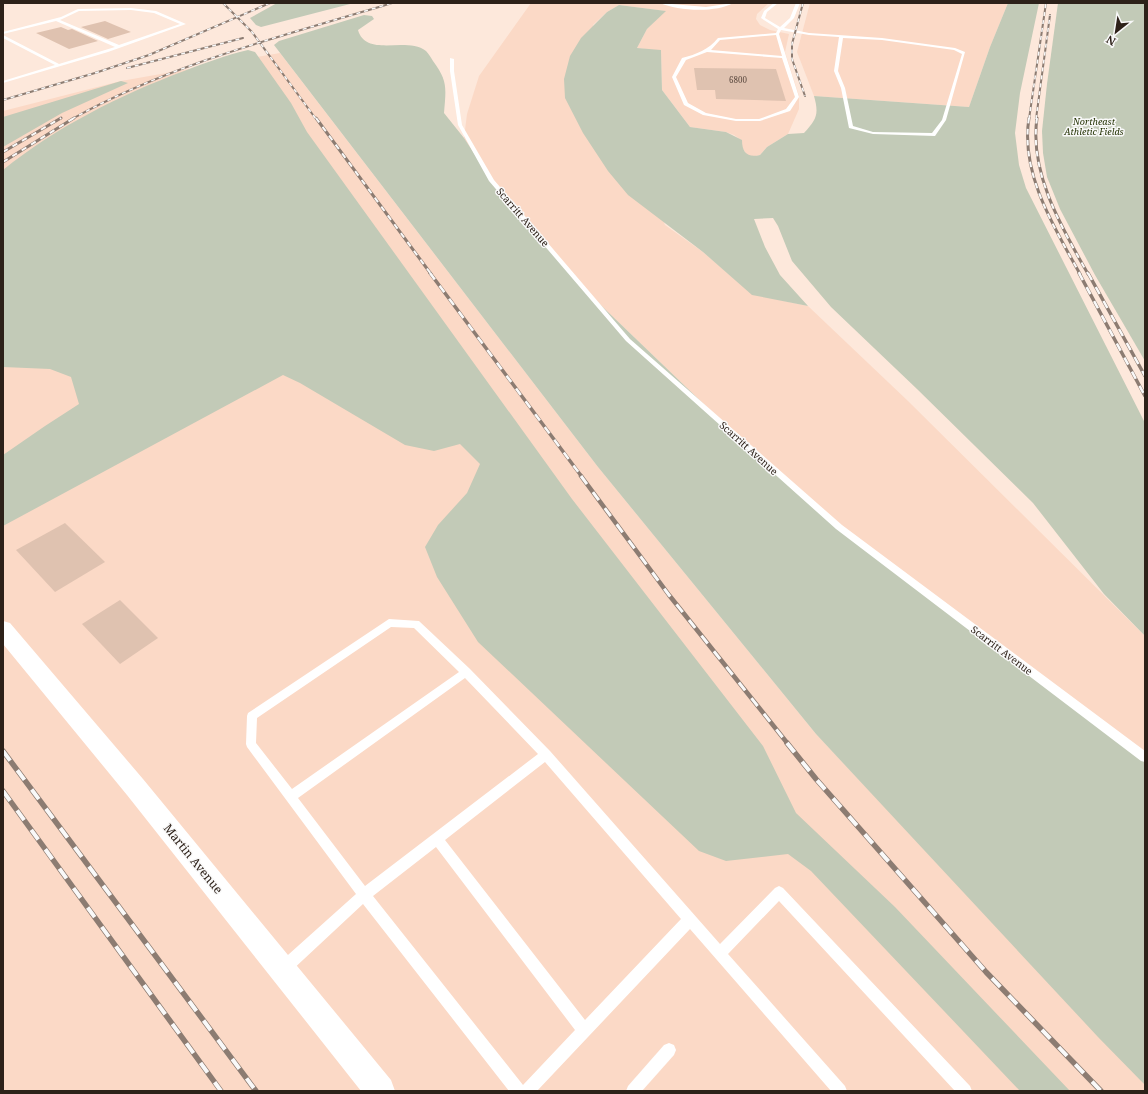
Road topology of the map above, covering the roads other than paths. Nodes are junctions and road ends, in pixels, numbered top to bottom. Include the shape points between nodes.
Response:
1 (662, 3) edge
2 (684, 3) edge
3 (732, 3) edge
4 (776, 3) edge
5 (798, 3) edge
6 (75, 6) dead end
7 (678, 6) junction
8 (78, 10) junction
9 (56, 19) junction
10 (780, 29) junction
11 (3, 33) edge
12 (777, 34) junction
13 (3, 36) edge
14 (841, 36) junction
15 (119, 47) junction
16 (707, 51) junction
17 (784, 57) junction
18 (452, 59) dead end
19 (59, 64) junction
20 (3, 82) edge
21 (3, 628) edge
22 (466, 672) junction
23 (546, 755) junction
24 (1145, 757) edge
25 (291, 796) junction
26 (437, 839) junction
27 (364, 895) junction
28 (690, 919) junction
29 (720, 953) junction
30 (282, 969) junction
31 (584, 1030) junction
32 (669, 1050) dead end
33 (380, 1091) edge
34 (518, 1091) edge
35 (527, 1091) edge
36 (633, 1091) edge
37 (840, 1091) edge
38 (965, 1091) edge

1 - 7 lane
2 - 7 lane
3 - 7 lane via 705,9
4 - 10 lane via 765,12 763,18
5 - 10 lane via 796,13 788,25
6 - 8 lane
8 - 9 lane
8 - 15 lane via 131,9 155,12 184,24
9 - 11 lane
9 - 15 lane
10 - 12 lane
10 - 14 lane
12 - 16 lane via 719,39
12 - 17 lane
13 - 19 lane
14 - 14 lane via 955,49 964,53 944,120 933,135 872,133 851,127 843,88 836,71
15 - 19 lane
16 - 17 lane
16 - 17 lane via 684,59 674,77 686,104 705,114 736,120 760,120 788,110 797,97
18 - 24 lane, Scarritt Avenue via 460,125 492,181 628,340 838,527
19 - 20 lane
21 - 30 street, Martin Avenue
22 - 23 lane
22 - 25 lane
22 - 25 lane via 416,624 389,623 252,716 251,744
23 - 26 lane
23 - 28 lane
25 - 27 lane
26 - 27 lane
26 - 31 lane
27 - 30 lane
27 - 34 lane
28 - 29 lane
28 - 31 lane
29 - 37 lane
29 - 38 lane via 780,892
30 - 33 street, Martin Avenue
31 - 35 lane
32 - 36 lane

